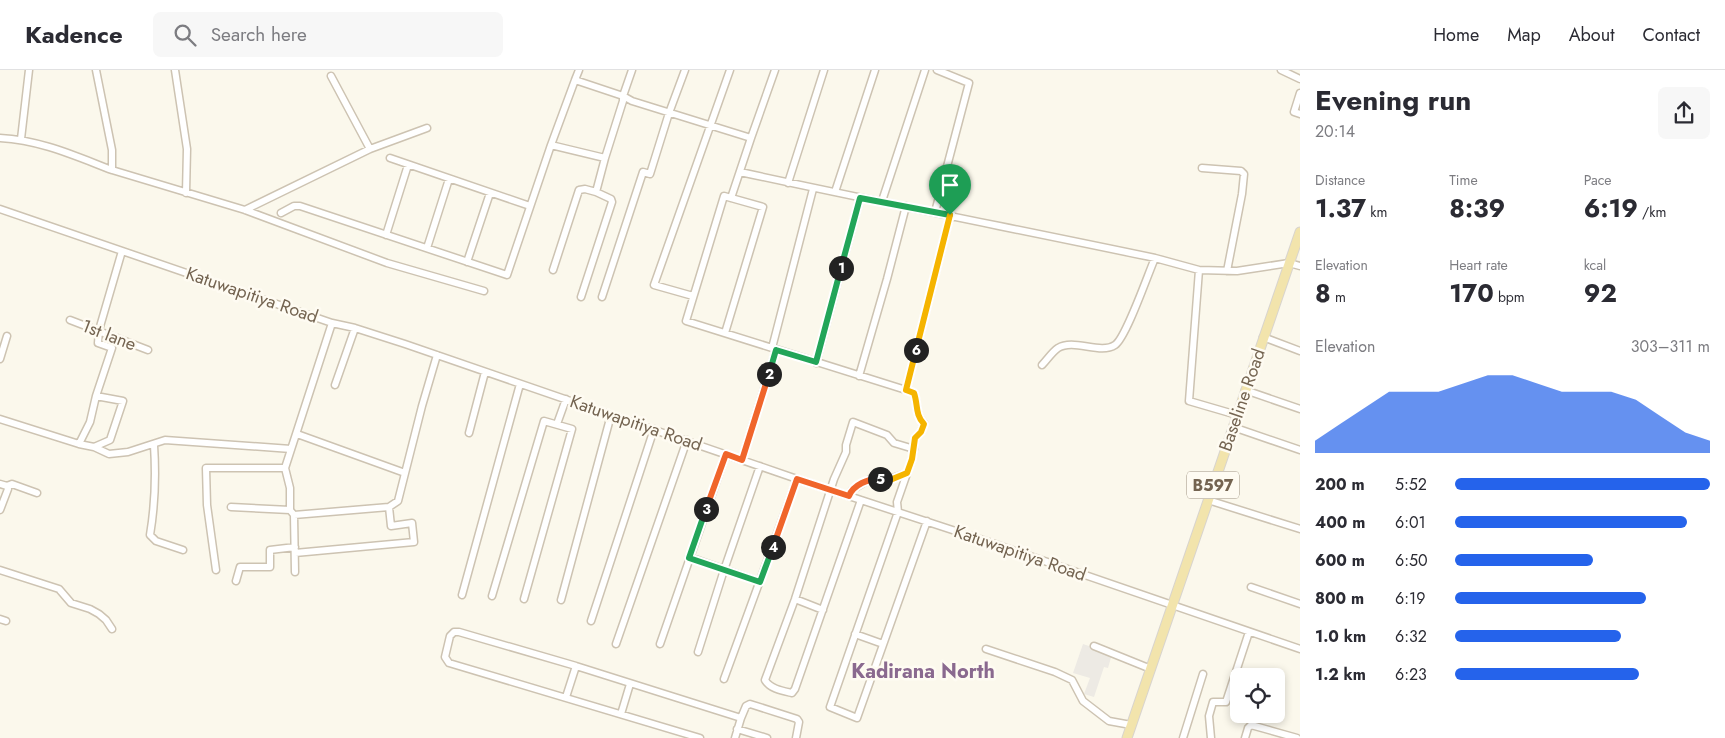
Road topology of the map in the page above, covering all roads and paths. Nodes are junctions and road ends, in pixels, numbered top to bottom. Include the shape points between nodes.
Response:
1 (29, 70) edge
2 (96, 70) edge
3 (175, 70) edge
4 (579, 70) edge
5 (632, 70) edge
6 (685, 70) edge
7 (730, 70) edge
8 (775, 70) edge
9 (824, 70) edge
10 (875, 70) edge
11 (924, 70) edge
12 (937, 70) edge
13 (1281, 70) edge
14 (331, 76) dead end
15 (1300, 79) edge
16 (576, 80) junction
17 (1300, 93) edge
18 (623, 96) junction
19 (669, 113) junction
20 (1300, 114) edge
21 (711, 126) junction
22 (427, 128) dead end
23 (0, 138) edge
24 (751, 138) junction
25 (21, 139) junction
26 (551, 145) junction
27 (370, 149) junction
28 (390, 158) dead end
29 (605, 158) junction
30 (408, 165) junction
31 (1202, 168) dead end
32 (112, 170) junction
33 (740, 172) junction
34 (449, 179) junction
35 (788, 183) junction
36 (813, 188) junction
37 (596, 192) junction
38 (835, 192) junction
39 (186, 193) junction
40 (490, 193) junction
41 (731, 198) junction
42 (860, 198) junction
43 (882, 201) junction
44 (530, 206) junction
45 (906, 206) junction
46 (0, 209) edge
47 (245, 210) junction
48 (935, 212) junction
49 (281, 213) dead end
50 (950, 215) junction
51 (1300, 232) edge
52 (386, 235) junction
53 (427, 248) junction
54 (122, 251) junction
55 (1155, 258) junction
56 (467, 262) junction
57 (1288, 263) junction
58 (1300, 266) edge
59 (553, 270) dead end
60 (1199, 270) junction
61 (1227, 271) junction
62 (484, 291) dead end
63 (693, 296) junction
64 (581, 297) dead end
65 (602, 297) dead end
66 (70, 320) dead end
67 (332, 323) junction
68 (354, 328) junction
69 (99, 330) junction
70 (725, 333) junction
71 (7, 336) dead end
72 (1263, 337) junction
73 (774, 349) junction
74 (148, 350) dead end
75 (1300, 351) edge
76 (437, 355) junction
77 (0, 359) edge
78 (816, 362) junction
79 (1042, 366) dead end
80 (485, 372) junction
81 (859, 376) junction
82 (520, 384) junction
83 (335, 385) dead end
84 (906, 390) junction
85 (1245, 390) junction
86 (96, 396) junction
87 (566, 399) junction
88 (1300, 409) edge
89 (610, 415) junction
90 (1237, 415) junction
91 (0, 419) edge
92 (557, 424) junction
93 (1232, 427) junction
94 (654, 429) junction
95 (469, 433) dead end
96 (297, 434) junction
97 (687, 440) junction
98 (79, 444) junction
99 (154, 445) junction
100 (94, 447) junction
101 (291, 449) junction
102 (914, 449) junction
103 (1300, 450) edge
104 (726, 454) junction
105 (742, 460) junction
106 (760, 466) junction
107 (285, 468) junction
108 (405, 473) junction
109 (907, 473) junction
110 (797, 479) junction
111 (4, 485) edge
112 (830, 490) junction
113 (37, 493) dead end
114 (849, 496) junction
115 (861, 500) junction
116 (1208, 500) junction
117 (230, 507) dead end
118 (389, 507) junction
119 (0, 510) edge
120 (292, 512) junction
121 (898, 512) junction
122 (926, 522) junction
123 (1300, 529) edge
124 (183, 550) dead end
125 (295, 550) junction
126 (689, 558) junction
127 (0, 570) edge
128 (216, 570) dead end
129 (724, 570) junction
130 (295, 572) dead end
131 (236, 581) dead end
132 (760, 582) junction
133 (1251, 587) dead end
134 (462, 595) dead end
135 (492, 596) dead end
136 (524, 599) dead end
137 (795, 599) junction
138 (561, 600) dead end
139 (1300, 604) edge
140 (1172, 605) junction
141 (823, 610) junction
142 (591, 622) dead end
143 (112, 629) dead end
144 (1249, 632) junction
145 (855, 634) junction
146 (616, 644) dead end
147 (660, 644) dead end
148 (883, 644) junction
149 (1094, 646) dead end
150 (1299, 647) edge
151 (986, 649) dead end
152 (698, 652) dead end
153 (576, 666) junction
154 (1150, 669) junction
155 (1203, 674) dead end
156 (724, 679) dead end
157 (630, 684) junction
158 (566, 697) junction
159 (621, 714) junction
160 (741, 718) junction
161 (1131, 725) junction
162 (737, 729) junction
163 (700, 738) edge
164 (735, 738) edge
165 (766, 738) edge
166 (796, 738) edge
167 (1127, 738) edge
168 (1183, 738) edge
169 (1211, 738) edge
170 (1245, 738) edge
171 (1297, 738) edge

1 - 25 street
2 - 32 street via 112,150
3 - 39 street via 187,149
4 - 16 street
5 - 18 street
6 - 19 street
7 - 21 street
8 - 24 street
9 - 35 street
10 - 38 street
11 - 43 street
12 - 48 street via 969,83
13 - 15 street
14 - 27 street
16 - 18 street
16 - 26 street
17 - 20 street via 1294,112
18 - 19 street via 632,102
18 - 29 street
19 - 21 street
19 - 65 street via 650,174 643,172
21 - 24 street
21 - 63 street via 654,286
22 - 27 street
23 - 25 street
24 - 33 street
25 - 32 street
26 - 29 street
26 - 44 street
27 - 47 street
28 - 30 street
29 - 37 street
30 - 34 street
30 - 52 street
31 - 61 street via 1241,171 1244,174
32 - 39 street
33 - 35 street
33 - 41 street
34 - 40 street
34 - 53 street
35 - 36 street
36 - 38 street
36 - 73 street
37 - 59 street via 579,190
37 - 64 street via 612,202
38 - 42 street
39 - 47 street
40 - 44 street
40 - 56 street
41 - 63 street via 724,196
41 - 70 street via 763,207
42 - 43 street
42 - 78 street
43 - 45 street
44 - 56 street via 507,275
45 - 48 street
45 - 81 street
46 - 54 street, Katuwapitiya Road
47 - 62 street via 386,263
48 - 50 street
49 - 52 street via 300,206
50 - 55 street
50 - 84 street
51 - 57 main road, Baseline Road / B597
52 - 53 street
53 - 56 street
54 - 67 street, Katuwapitiya Road
54 - 69 street
55 - 60 street
55 - 79 street via 1116,345 1108,348 1066,344 1056,349
57 - 58 street
57 - 61 street
57 - 72 main road, Baseline Road / B597
60 - 61 street
60 - 90 street via 1188,401
63 - 70 street via 686,321
66 - 69 street, 1st lane
67 - 68 street, Katuwapitiya Road
67 - 96 street
68 - 76 street, Katuwapitiya Road
68 - 83 street
69 - 74 street, 1st lane
69 - 86 street via 98,344 112,348
70 - 73 street
71 - 77 street
72 - 75 street
72 - 85 main road, Baseline Road / B597
73 - 78 street
73 - 105 street
76 - 80 street, Katuwapitiya Road
76 - 108 street
78 - 81 street
80 - 82 street, Katuwapitiya Road
80 - 95 street
81 - 84 street
82 - 87 street, Katuwapitiya Road
82 - 134 street
84 - 102 street via 914,393 916,411 924,424 915,438
85 - 88 street
85 - 90 main road, Baseline Road / B597
86 - 98 street via 90,422
86 - 100 street via 123,401 110,440
87 - 89 street, Katuwapitiya Road
87 - 92 street
89 - 94 street, Katuwapitiya Road
89 - 138 street
90 - 93 main road, Baseline Road / B597
91 - 98 street
92 - 135 street via 544,421
92 - 136 street via 572,429
93 - 103 street
93 - 116 main road, Baseline Road / B597
94 - 97 street, Katuwapitiya Road
94 - 142 street
96 - 101 street
96 - 108 street
97 - 104 street, Katuwapitiya Road
97 - 146 street
98 - 100 street
99 - 100 street via 109,454
99 - 101 street via 165,440
99 - 124 street via 154,506 150,535 156,541
101 - 107 street
102 - 109 street
102 - 112 street via 894,443 887,435 853,422 846,452
104 - 105 street, Katuwapitiya Road
104 - 126 street
105 - 106 street, Katuwapitiya Road
106 - 110 street, Katuwapitiya Road
106 - 129 street
107 - 120 street
107 - 128 street via 206,468 207,506
108 - 118 street via 398,501
109 - 114 street via 890,480 870,479 852,490
109 - 121 street via 897,502
110 - 112 street, Katuwapitiya Road
110 - 132 street
111 - 113 street via 12,484
111 - 119 street via 8,489
112 - 114 street, Katuwapitiya Road
112 - 137 street
114 - 115 street, Katuwapitiya Road
115 - 121 street, Katuwapitiya Road
115 - 141 street
116 - 123 street
116 - 140 main road, Baseline Road / B597
117 - 120 street
118 - 120 street
118 - 125 street via 390,526 412,522 414,542
120 - 125 street
121 - 122 street, Katuwapitiya Road
121 - 145 street
122 - 140 street, Katuwapitiya Road
122 - 148 street
125 - 130 street
125 - 131 street via 270,550 270,567 240,567
126 - 129 street
126 - 147 street
127 - 143 street via 59,589 71,603 99,614
129 - 132 street
129 - 152 street
132 - 156 street
133 - 139 street
137 - 141 street
137 - 141 street via 765,680 781,690 792,694 796,689
140 - 144 street, Katuwapitiya Road
140 - 154 main road, Baseline Road / B597
144 - 150 street, Katuwapitiya Road
144 - 169 street via 1226,702 1213,702 1209,716
145 - 148 street
145 - 148 street via 830,707 857,718
149 - 154 street
151 - 161 street via 1072,680 1083,701 1102,716 1109,721
153 - 157 street
153 - 158 street
153 - 158 street via 459,632 450,636 445,657 448,663
154 - 161 main road, Baseline Road / B597
155 - 168 street
157 - 159 street
157 - 160 street
158 - 159 street
159 - 163 street
160 - 162 street
160 - 166 street via 750,704 796,719 799,725
161 - 167 main road, Baseline Road / B597
162 - 164 street
162 - 165 street
170 - 171 street via 1252,725

